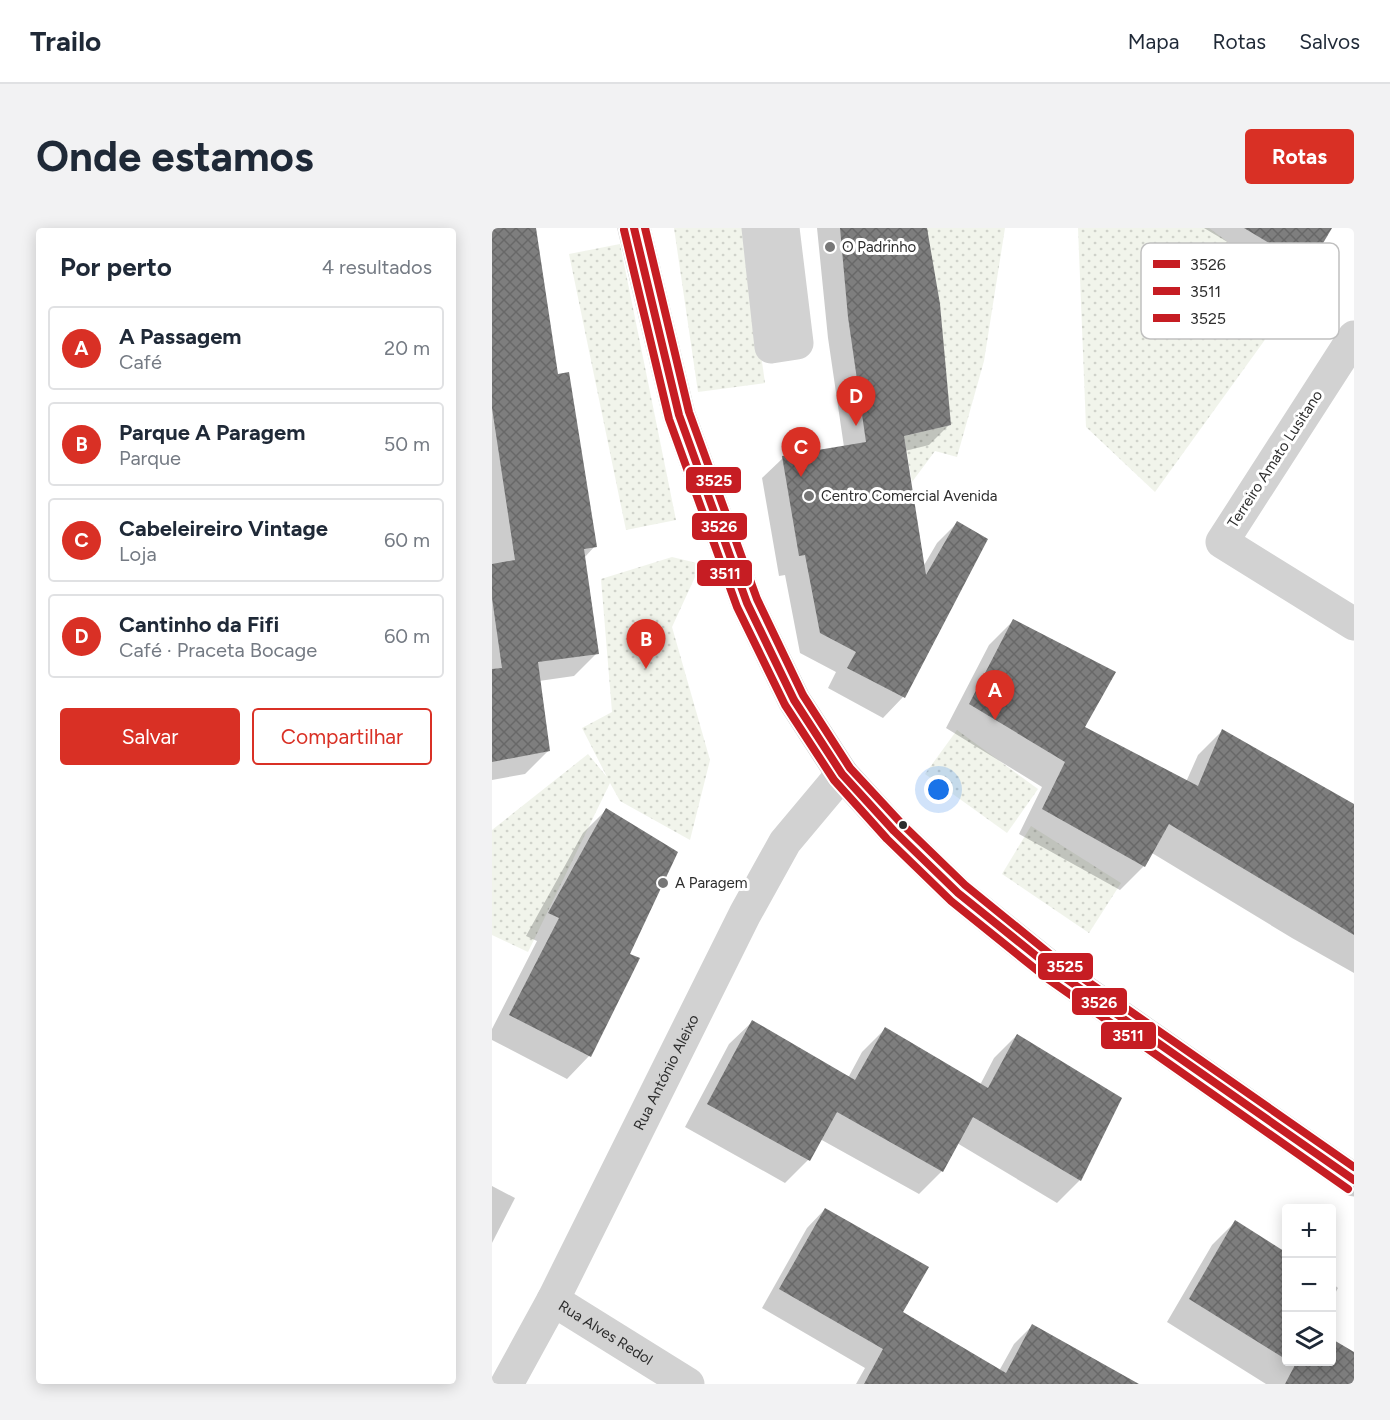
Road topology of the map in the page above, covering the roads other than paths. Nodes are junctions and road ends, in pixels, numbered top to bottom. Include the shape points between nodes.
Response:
1 (634, 228) edge
2 (758, 228) edge
3 (783, 228) edge
4 (1354, 337) edge
5 (1354, 624) edge
6 (842, 774) junction
7 (1354, 1180) edge
8 (553, 1299) junction
9 (507, 1384) edge
10 (688, 1384) edge

1 - 6 street via 679,415 747,603 794,700
2 - 3 street via 771,347 797,343
4 - 5 street, Terreiro Amato Lusitano via 1222,542
6 - 7 street via 958,893 1055,971
6 - 8 street, Rua António Aleixo via 785,843
8 - 9 street, Rua António Aleixo
8 - 10 street, Rua Alves Redol

